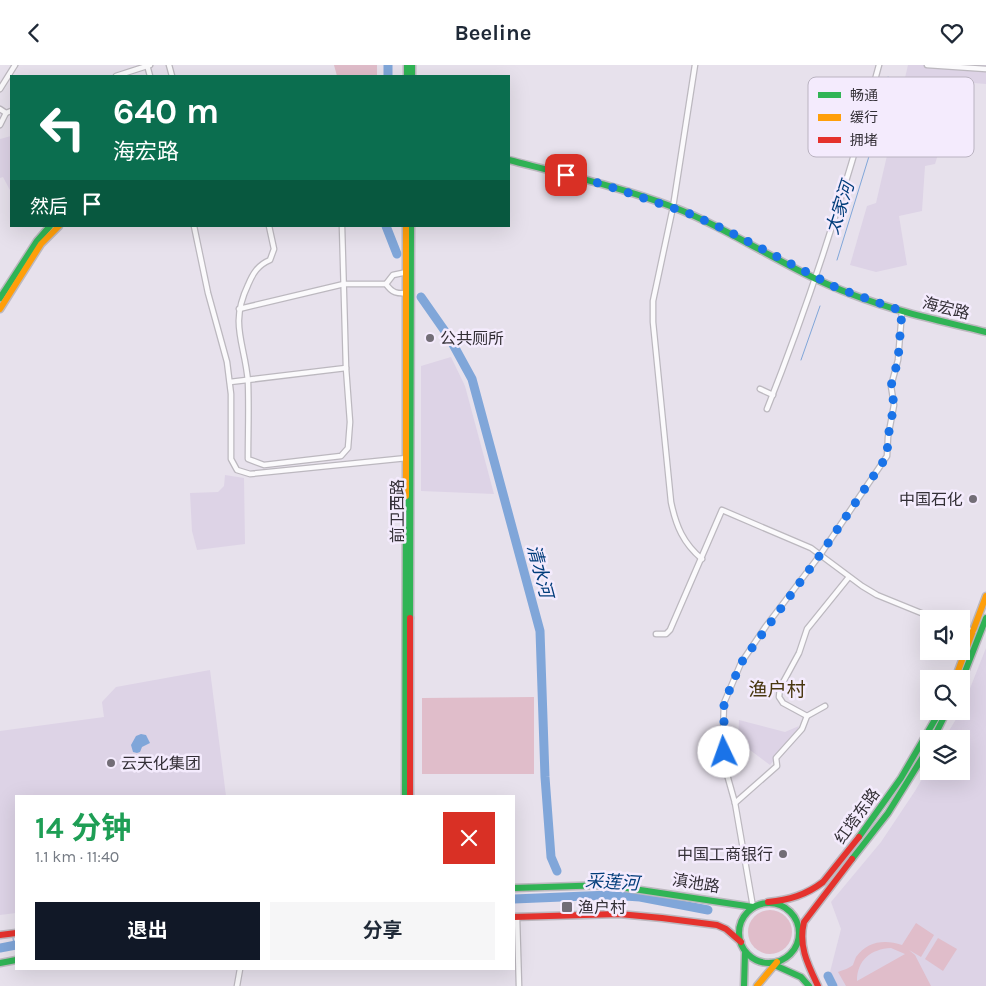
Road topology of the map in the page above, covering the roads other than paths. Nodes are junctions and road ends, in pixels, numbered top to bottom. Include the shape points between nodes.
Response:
1 (15, 65) edge
2 (148, 65) edge
3 (695, 65) edge
4 (927, 65) edge
5 (986, 69) edge
6 (128, 74) edge
7 (0, 89) edge
8 (0, 109) edge
9 (9, 112) edge
10 (0, 125) edge
11 (854, 157) edge
12 (510, 160) edge
13 (673, 207) junction
14 (49, 227) edge
15 (58, 227) edge
16 (195, 227) edge
17 (269, 227) edge
18 (342, 227) edge
19 (406, 227) edge
20 (411, 227) edge
21 (408, 272) junction
22 (816, 278) junction
23 (344, 284) junction
24 (386, 284) junction
25 (408, 293) junction
26 (0, 298) edge
27 (0, 309) edge
28 (239, 309) junction
29 (902, 311) junction
30 (986, 332) edge
31 (346, 368) junction
32 (248, 381) junction
33 (230, 382) junction
34 (760, 389) dead end
35 (773, 395) junction
36 (767, 409) dead end
37 (408, 458) junction
38 (820, 555) junction
39 (702, 559) junction
40 (849, 577) junction
41 (986, 596) edge
42 (920, 612) edge
43 (986, 618) edge
44 (970, 630) edge
45 (974, 631) junction
46 (656, 634) dead end
47 (958, 670) edge
48 (966, 670) edge
49 (408, 690) junction
50 (825, 706) dead end
51 (808, 716) junction
52 (935, 720) edge
53 (920, 761) edge
54 (405, 795) edge
55 (410, 795) edge
56 (735, 803) junction
57 (515, 888) edge
58 (768, 902) junction
59 (753, 907) junction
60 (516, 917) edge
61 (15, 933) edge
62 (800, 933) junction
63 (0, 935) edge
64 (741, 942) junction
65 (745, 953) junction
66 (15, 961) edge
67 (0, 963) edge
68 (774, 963) junction
69 (240, 970) edge
70 (789, 972) junction
71 (765, 977) junction
72 (237, 986) edge
73 (519, 986) edge
74 (744, 986) edge
75 (757, 986) edge
76 (809, 986) edge
77 (818, 986) edge

1 - 7 street
2 - 6 street
3 - 13 street
4 - 5 street
8 - 9 street
9 - 10 street
11 - 22 street
12 - 13 main road, 海宏路 via 602,184
13 - 22 main road, 海宏路 via 726,230
13 - 39 street via 653,301 652,322 671,502 682,537
14 - 26 main road
15 - 27 main road via 41,244
16 - 33 street
17 - 28 street via 274,249 270,260 253,273
18 - 23 street
19 - 21 main road, 前卫西路
20 - 21 main road, 前卫西路
21 - 24 street via 393,275
21 - 25 main road, 前卫西路
22 - 29 main road, 海宏路 via 850,294
22 - 35 street
23 - 24 street
23 - 28 street
23 - 31 street
24 - 25 street via 397,294
25 - 37 main road, 前卫西路
28 - 32 street via 238,328
29 - 30 main road, 海宏路
29 - 38 street via 898,360 891,386 894,405 887,456
31 - 32 street
31 - 32 street via 350,422 348,448 341,456 264,465 248,459
32 - 33 street
33 - 37 street via 231,459 237,470 243,473
34 - 35 street
35 - 36 street
37 - 49 main road, 前卫西路
38 - 39 street via 722,510
38 - 40 street
38 - 56 street via 741,663 724,703 726,771
39 - 46 street via 670,630
40 - 42 street via 877,595
40 - 51 street via 807,629 799,653 780,688 779,697 783,703
41 - 45 main road
43 - 48 main road
44 - 45 street
45 - 47 main road
49 - 54 main road, 前卫西路
49 - 55 main road, 前卫西路
50 - 51 street
51 - 56 street via 802,729 776,759 777,766
52 - 58 main road, 红塔东路 via 878,813 824,882 794,899
53 - 62 main road, 红塔东路 via 888,813 809,913
56 - 59 street
57 - 59 main road, 滇池路 via 607,885
58 - 59 main road
58 - 62 main road via 792,912
59 - 64 main road via 742,919
60 - 64 main road via 619,915 662,918 717,925
60 - 73 street
61 - 63 main road
62 - 68 main road via 793,952
62 - 77 main road via 806,962
64 - 65 main road
65 - 68 main road via 763,962
65 - 74 main road
66 - 67 main road
68 - 70 main road
68 - 71 main road
69 - 72 street
70 - 71 main road
70 - 76 main road via 801,977
71 - 75 main road

